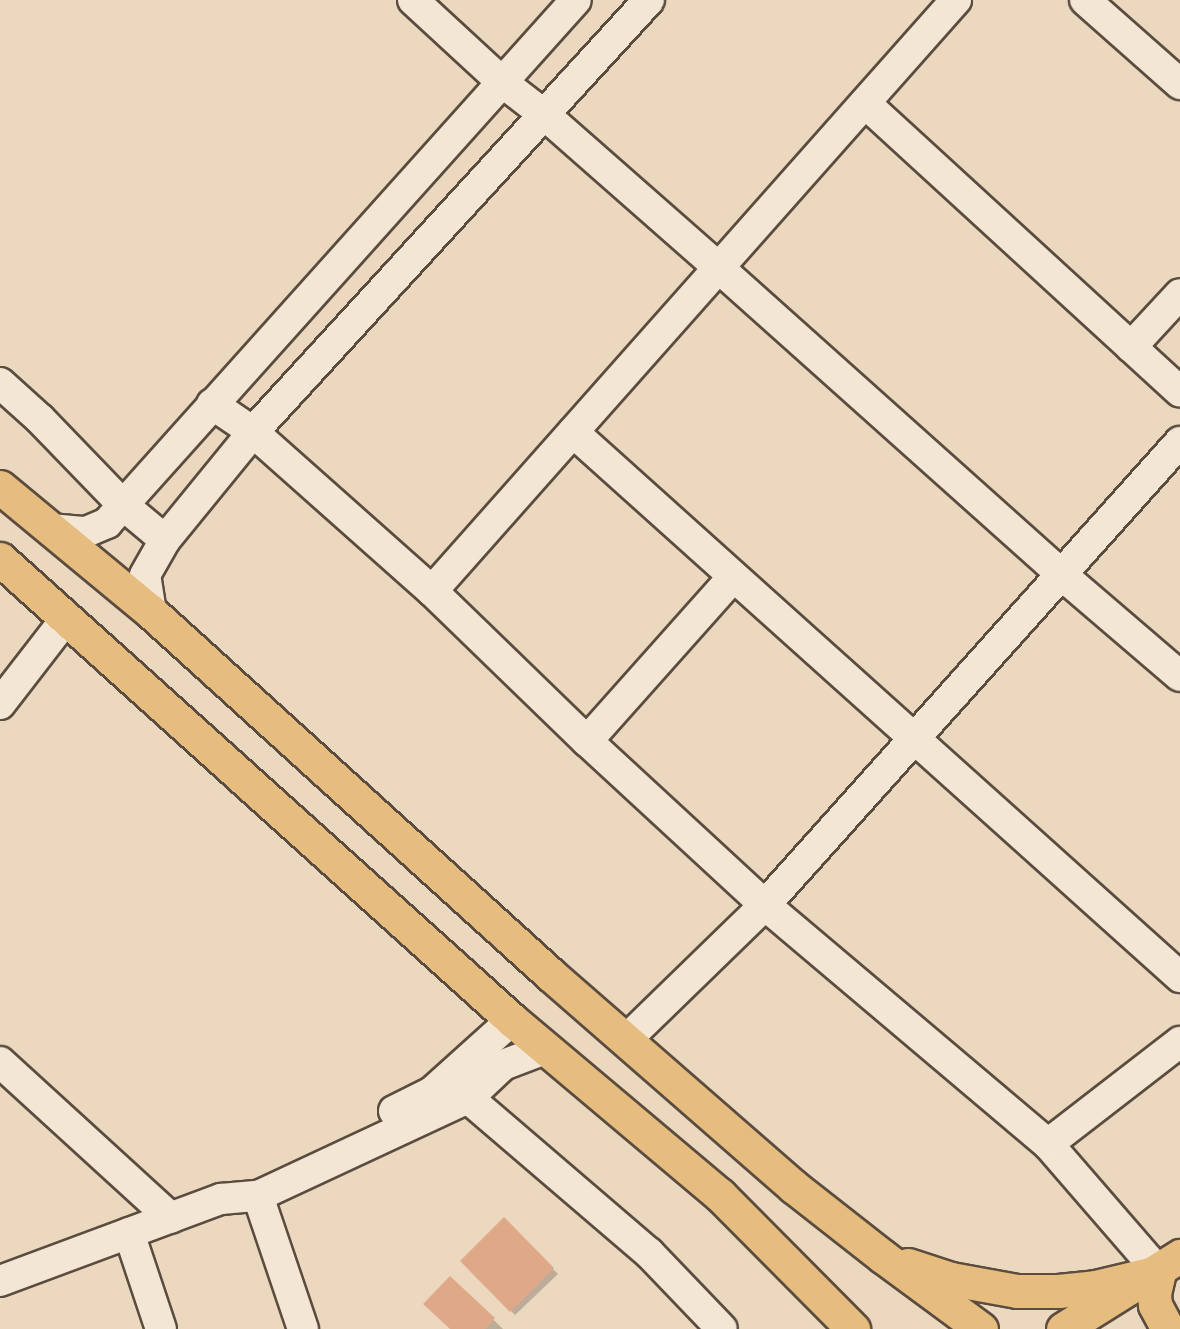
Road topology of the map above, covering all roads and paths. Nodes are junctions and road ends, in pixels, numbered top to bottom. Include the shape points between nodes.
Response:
1 (413, 0) edge
2 (576, 0) edge
3 (648, 0) edge
4 (956, 0) edge
5 (1085, 0) edge
6 (502, 82) junction
7 (1180, 84) edge
8 (865, 103) junction
9 (546, 116) junction
10 (719, 268) junction
11 (1180, 294) edge
12 (1131, 347) junction
13 (0, 383) edge
14 (1180, 392) edge
15 (212, 404) junction
16 (253, 432) junction
17 (573, 432) junction
18 (1180, 442) edge
19 (0, 487) edge
20 (122, 504) junction
21 (50, 529) junction
22 (165, 540) junction
23 (0, 559) edge
24 (1062, 575) junction
25 (733, 577) junction
26 (432, 591) junction
27 (151, 612) junction
28 (65, 620) junction
29 (1180, 676) edge
30 (0, 704) edge
31 (913, 740) junction
32 (587, 741) junction
33 (765, 905) junction
34 (1180, 977) edge
35 (512, 1020) junction
36 (626, 1040) junction
37 (1180, 1042) edge
38 (545, 1049) junction
39 (0, 1062) edge
40 (468, 1098) junction
41 (1048, 1144) junction
42 (258, 1196) junction
43 (221, 1199) junction
44 (171, 1218) junction
45 (129, 1233) junction
46 (882, 1256) junction
47 (1169, 1264) edge
48 (0, 1281) edge
49 (708, 1325) edge
50 (850, 1327) edge
51 (161, 1329) edge
52 (303, 1329) edge
53 (981, 1329) edge
54 (1063, 1329) edge
55 (1168, 1329) edge

1 - 6 street
2 - 6 street
3 - 9 street
4 - 8 street
5 - 7 street
6 - 9 street
6 - 15 street
8 - 10 street
8 - 12 street
9 - 10 street
9 - 16 street
10 - 17 street
10 - 24 street
11 - 12 street
12 - 14 street
13 - 20 street
15 - 16 street
15 - 20 street
16 - 22 street
16 - 26 street
17 - 25 street
17 - 26 street
18 - 24 street
19 - 21 main road
20 - 21 street via 107,523 86,532
20 - 22 street
21 - 27 main road
22 - 27 street via 145,575
23 - 28 main road
24 - 29 street
24 - 31 street
25 - 31 street
25 - 32 street
26 - 32 street
27 - 36 main road
28 - 30 street
28 - 35 main road
31 - 33 street
31 - 34 street
32 - 33 street
33 - 36 street
33 - 41 street
35 - 38 main road
35 - 43 street via 432,1092
36 - 46 main road via 794,1187
37 - 41 street
38 - 40 street via 503,1065
38 - 50 main road via 720,1195
39 - 44 street
40 - 42 street
40 - 49 street via 649,1252
41 - 47 street
42 - 43 street
42 - 52 street
43 - 44 street
44 - 45 street
45 - 48 street
45 - 51 street
46 - 47 main road via 951,1279 1017,1291 1095,1287
46 - 53 main road
47 - 54 main road
47 - 55 main road via 1154,1294 1155,1305

